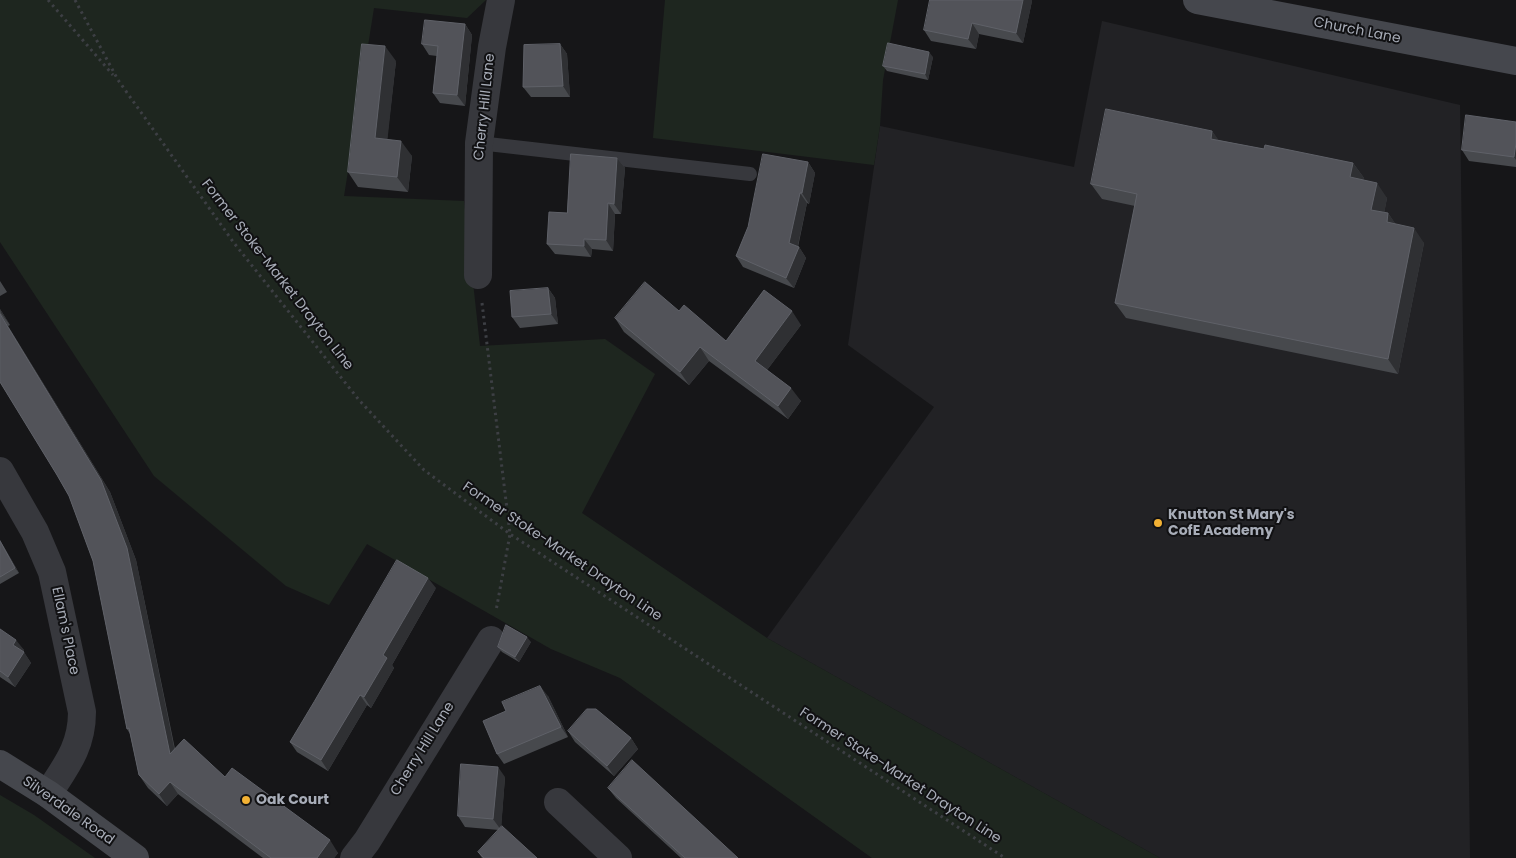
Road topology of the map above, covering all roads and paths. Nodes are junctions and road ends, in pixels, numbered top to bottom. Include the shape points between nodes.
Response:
1 (48, 0) edge
2 (76, 0) edge
3 (501, 0) edge
4 (1197, 0) edge
5 (1260, 6) edge
6 (1516, 61) edge
7 (118, 80) junction
8 (478, 142) junction
9 (750, 174) dead end
10 (478, 275) joint
11 (0, 471) edge
12 (510, 534) junction
13 (491, 640) joint
14 (0, 764) edge
15 (48, 794) junction
16 (558, 802) dead end
17 (136, 858) edge
18 (354, 858) edge
19 (618, 858) edge
20 (1005, 858) edge

1 - 7 path
2 - 7 path, Former Stoke-Market Drayton Line
3 - 8 street, Cherry Hill Lane
4 - 5 main road, Church Lane
5 - 6 main road, Church Lane
7 - 12 path, Former Stoke-Market Drayton Line via 234,243 359,400 424,470
8 - 9 lane
8 - 10 street, Cherry Hill Lane
10 - 12 path
11 - 15 street, Ellam's Place via 35,532 49,564 82,712 78,743
12 - 13 path
12 - 20 path, Former Stoke-Market Drayton Line
13 - 18 street, Cherry Hill Lane
14 - 15 main road, Silverdale Road
15 - 17 main road, Silverdale Road
16 - 19 street

